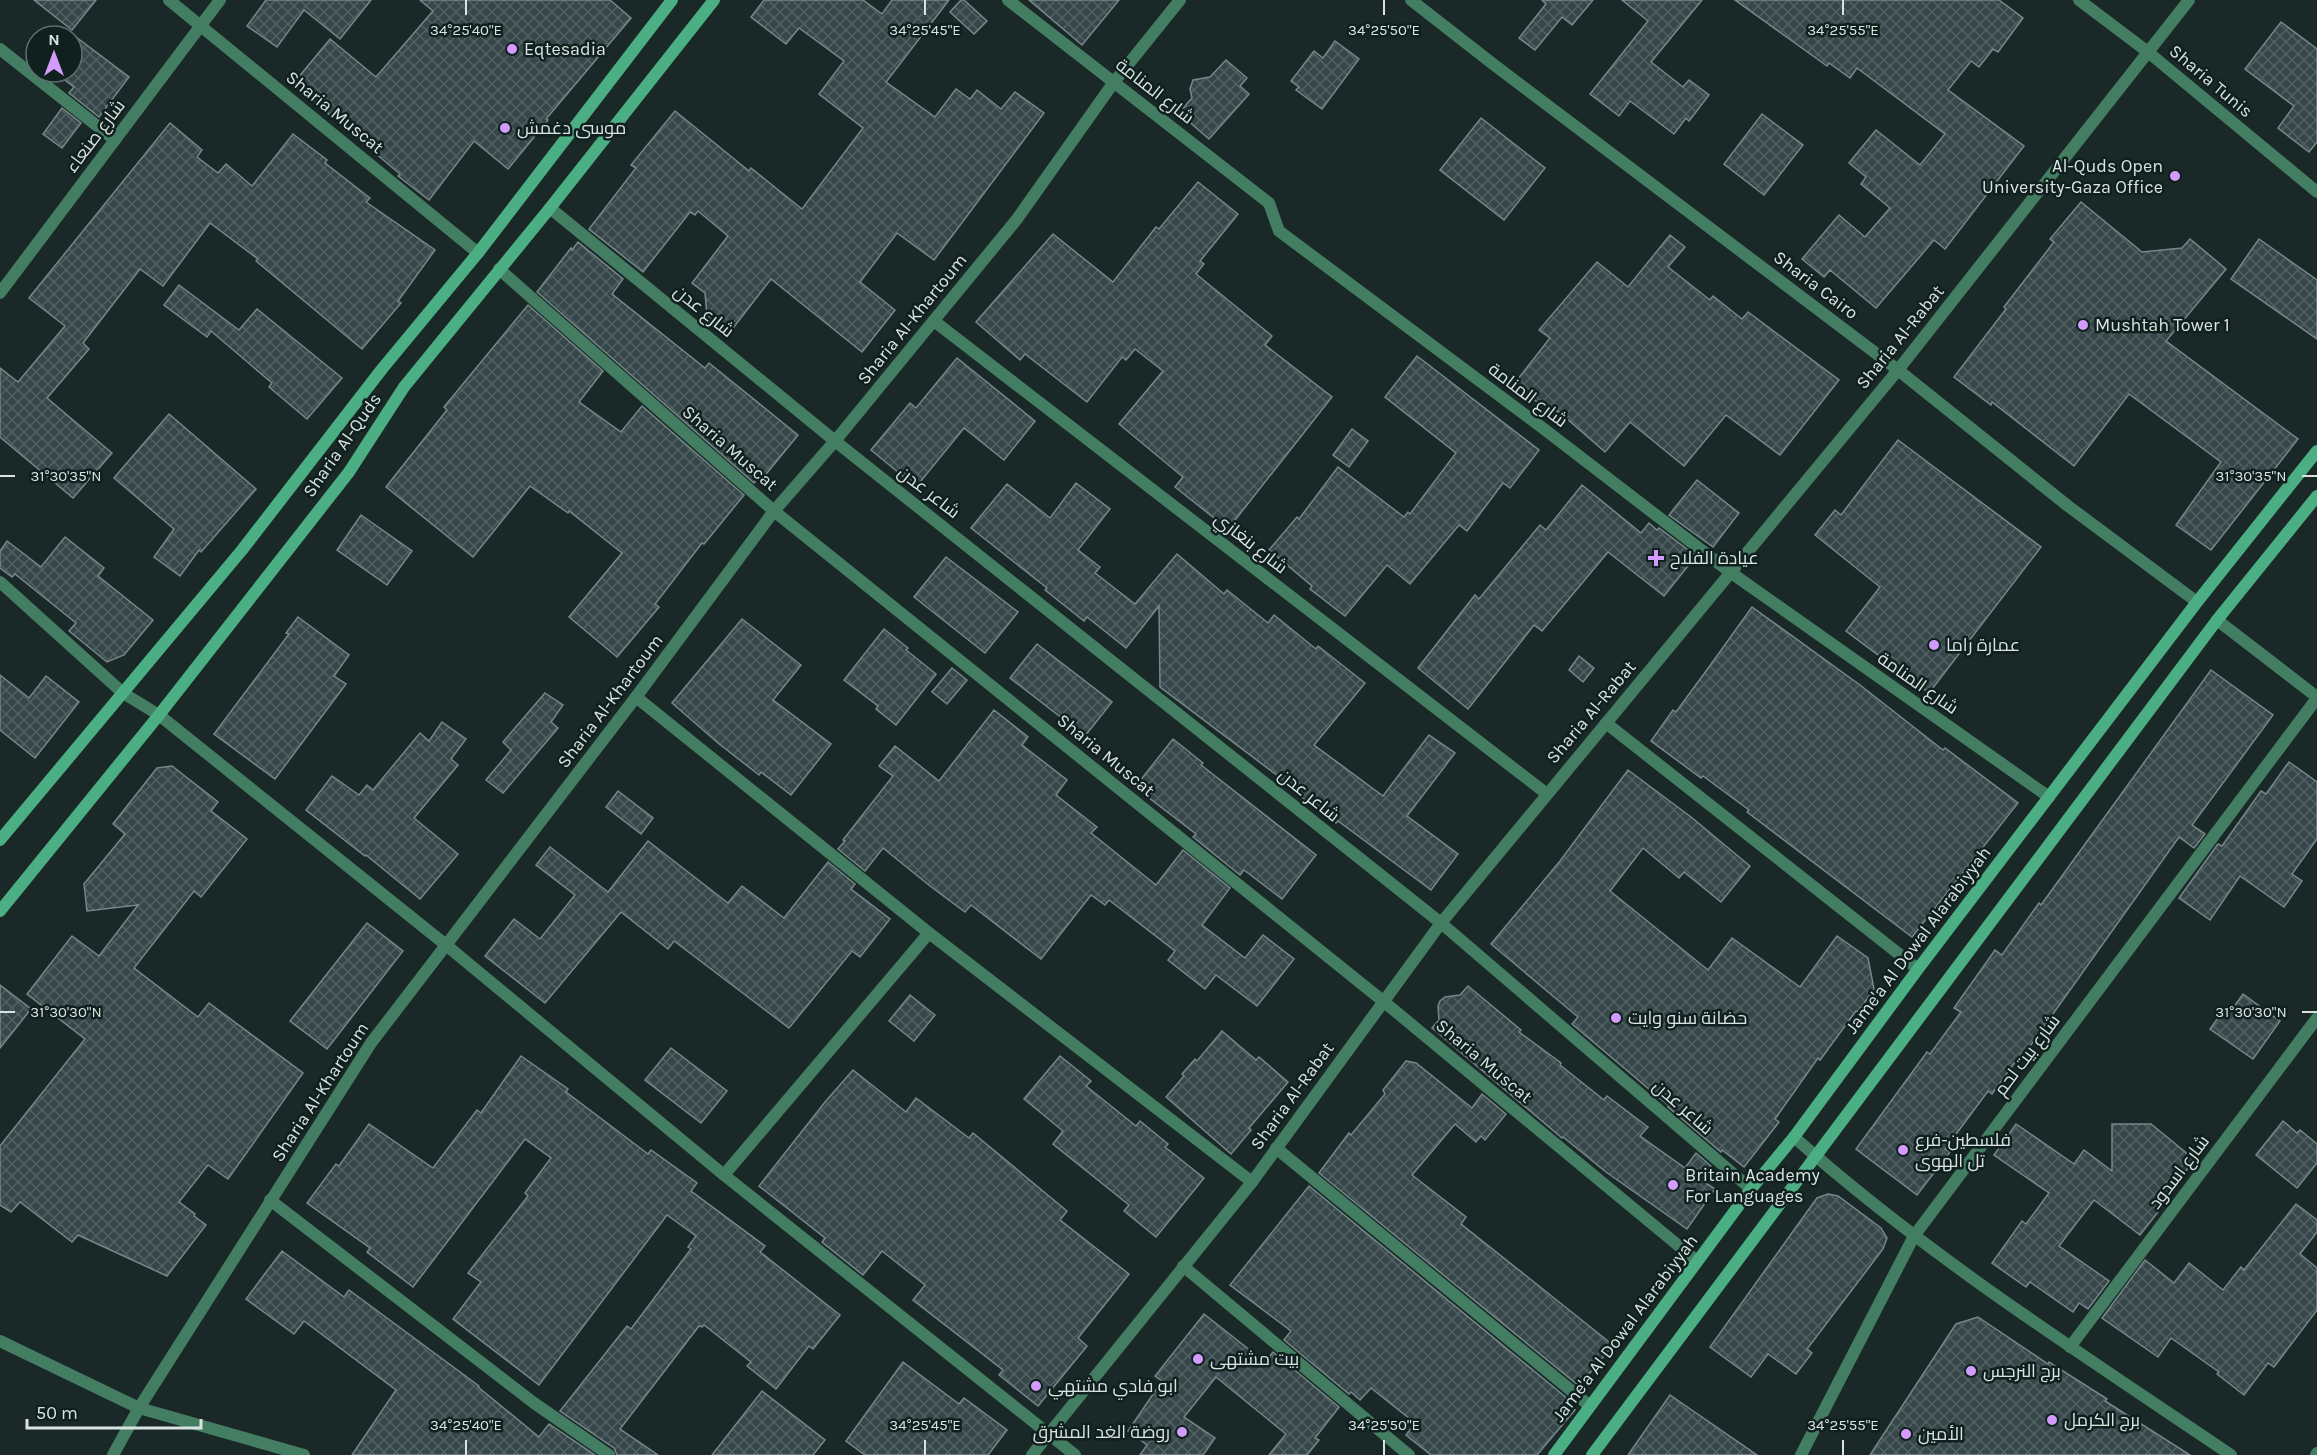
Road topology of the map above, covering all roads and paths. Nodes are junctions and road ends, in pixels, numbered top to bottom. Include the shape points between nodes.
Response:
1 (169, 0) edge
2 (220, 0) edge
3 (672, 0) edge
4 (714, 0) edge
5 (1008, 0) edge
6 (1180, 0) edge
7 (1411, 0) edge
8 (2079, 0) edge
9 (2190, 0) edge
10 (200, 25) junction
11 (0, 49) edge
12 (2148, 52) junction
13 (1114, 82) junction
14 (115, 140) junction
15 (2317, 192) edge
16 (550, 208) junction
17 (478, 253) junction
18 (499, 269) junction
19 (0, 293) edge
20 (934, 321) junction
21 (1898, 370) junction
22 (835, 441) junction
23 (2317, 451) edge
24 (2317, 496) edge
25 (774, 511) junction
26 (1730, 572) junction
27 (0, 582) edge
28 (2197, 602) junction
29 (2217, 620) junction
30 (123, 693) junction
31 (636, 697) junction
32 (2317, 698) edge
33 (159, 716) junction
34 (1606, 723) junction
35 (1547, 794) junction
36 (2049, 797) junction
37 (0, 840) edge
38 (0, 910) edge
39 (1441, 923) junction
40 (929, 933) junction
41 (446, 945) junction
42 (1918, 969) junction
43 (1383, 1001) junction
44 (2317, 1018) edge
45 (1794, 1137) junction
46 (1276, 1148) junction
47 (1816, 1157) junction
48 (724, 1175) junction
49 (1252, 1182) junction
50 (1751, 1189) junction
51 (270, 1200) junction
52 (1914, 1236) junction
53 (1697, 1261) junction
54 (1183, 1266) junction
55 (0, 1341) edge
56 (2070, 1347) junction
57 (1590, 1406) junction
58 (139, 1408) junction
59 (1048, 1434) junction
60 (113, 1455) edge
61 (304, 1455) edge
62 (609, 1455) edge
63 (1032, 1455) edge
64 (1075, 1455) edge
65 (1409, 1455) edge
66 (1554, 1455) edge
67 (1592, 1455) edge
68 (1801, 1455) edge
69 (2231, 1455) edge

1 - 10 street, Sharia Muscat
2 - 10 street, شارع صنعاء
3 - 17 main road, Sharia Al-Quds
4 - 16 main road, Sharia Al-Quds
5 - 13 street, شارع المنامة
6 - 13 street, Sharia Al-Khartoum
7 - 21 street, Sharia Cairo
8 - 12 street, Sharia Tunis
9 - 12 street, Sharia Al-Rabat
10 - 14 street, شارع صنعاء
10 - 17 street, Sharia Muscat
11 - 14 street
12 - 15 street, Sharia Tunis
12 - 21 street, Sharia Al-Rabat
13 - 20 street, Sharia Al-Khartoum via 1017,219
13 - 26 street, شارع المنامة via 1269,203 1279,231
14 - 19 street, شارع صنعاء
16 - 18 main road, Sharia Al-Quds
16 - 22 street, شارع عدن
17 - 30 main road, Sharia Al-Quds
18 - 25 street, Sharia Muscat
18 - 33 main road, Sharia Al-Quds via 404,387 349,472
20 - 22 street, Sharia Al-Khartoum
20 - 35 street, شارع بنغازي
21 - 26 street, Sharia Al-Rabat
21 - 28 street, Sharia Cairo via 2068,506
22 - 25 street, Sharia Al-Khartoum
22 - 39 street, شاعر عدن
23 - 28 main road, Jame'a Al Dowal Alarabiyyah
24 - 29 main road
25 - 31 street, Sharia Al-Khartoum
25 - 43 street, Sharia Muscat
26 - 34 street, Sharia Al-Rabat
26 - 36 street, شارع المنامة
27 - 30 street
28 - 36 main road, Jame'a Al Dowal Alarabiyyah
29 - 32 street
29 - 47 main road
30 - 33 street
30 - 37 main road, Sharia Al-Quds
31 - 40 street
31 - 41 street, Sharia Al-Khartoum
32 - 52 street, شارع بيت لحم
33 - 38 main road, Sharia Al-Quds
33 - 41 street
34 - 35 street, Sharia Al-Rabat
34 - 42 street
35 - 39 street, Sharia Al-Rabat
36 - 42 main road, Jame'a Al Dowal Alarabiyyah
39 - 43 street, Sharia Al-Rabat
39 - 50 street, شاعر عدن
40 - 48 street
40 - 49 street
41 - 48 street
41 - 51 street, Sharia Al-Khartoum via 371,1043
42 - 45 main road, Jame'a Al Dowal Alarabiyyah
43 - 46 street, Sharia Al-Rabat
43 - 53 street, Sharia Muscat
44 - 56 street, شارع اسدود
45 - 47 street
45 - 50 main road, Jame'a Al Dowal Alarabiyyah
46 - 49 street, Sharia Al-Rabat
46 - 57 street
47 - 52 street
47 - 67 main road
48 - 59 street
49 - 54 street, Sharia Al-Rabat
50 - 53 main road, Jame'a Al Dowal Alarabiyyah
51 - 58 street, Sharia Al-Khartoum
51 - 62 street via 534,1403
52 - 56 street
52 - 68 street, شارع بيت لحم
53 - 57 main road, Jame'a Al Dowal Alarabiyyah
54 - 59 street, Sharia Al-Rabat
54 - 65 street
55 - 58 street
56 - 69 street
57 - 66 main road, Jame'a Al Dowal Alarabiyyah
58 - 60 street, Sharia Al-Khartoum
58 - 61 street
59 - 63 street, Sharia Al-Rabat
59 - 64 street

